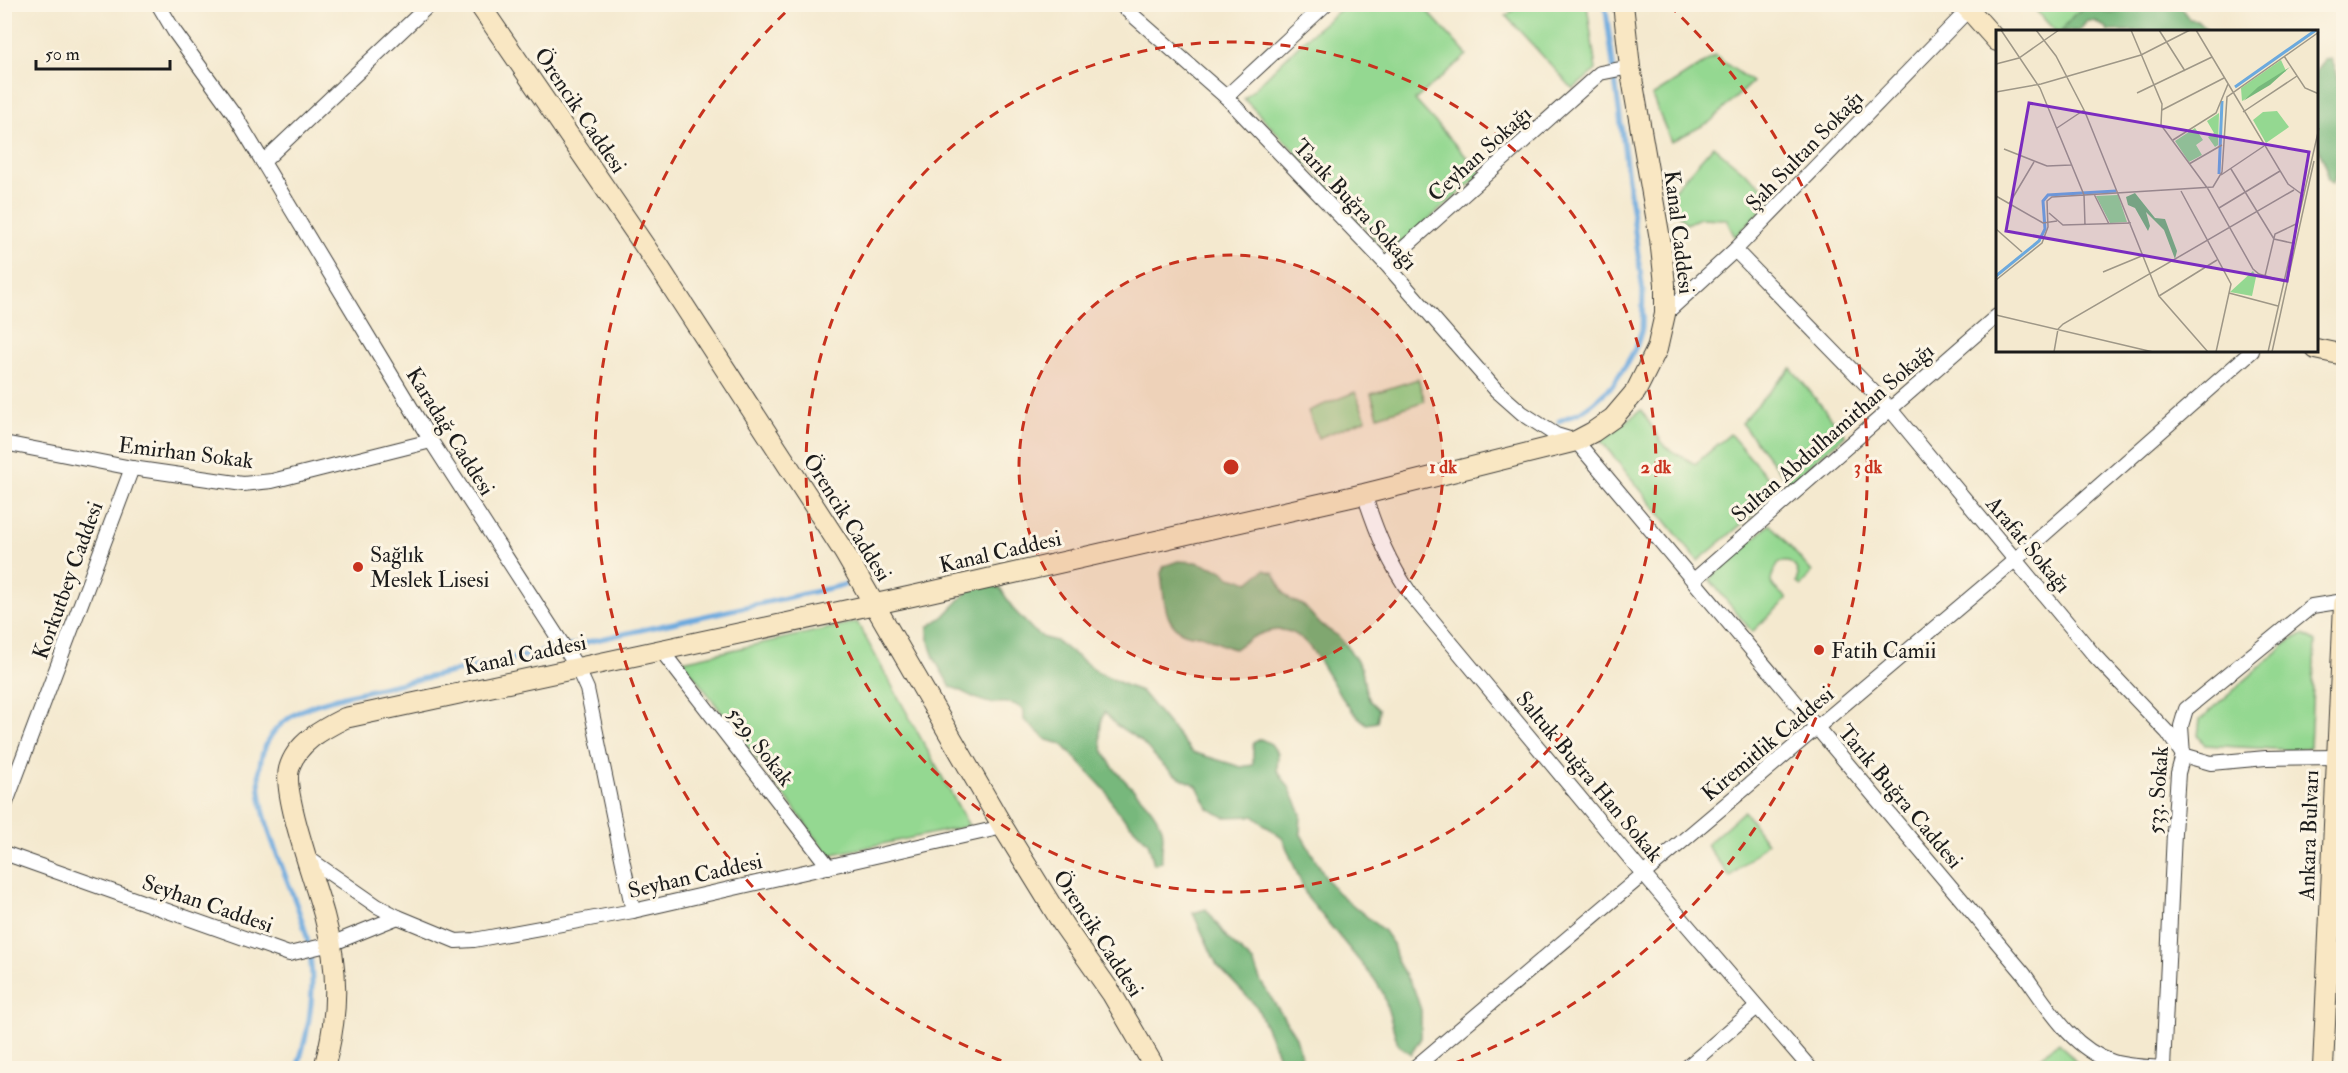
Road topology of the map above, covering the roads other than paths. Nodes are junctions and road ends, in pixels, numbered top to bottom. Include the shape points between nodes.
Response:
1 (158, 4) edge
2 (430, 4) edge
3 (479, 4) edge
4 (1120, 4) edge
5 (1326, 4) edge
6 (1623, 4) edge
7 (1966, 7) edge
8 (1996, 40) edge
9 (1630, 67) junction
10 (1226, 97) junction
11 (263, 162) junction
12 (1735, 250) junction
13 (1386, 264) junction
14 (1665, 314) junction
15 (1996, 317) edge
16 (2318, 349) edge
17 (2251, 352) edge
18 (2343, 355) edge
19 (1890, 409) junction
20 (431, 441) junction
21 (1576, 441) junction
22 (4, 443) edge
23 (132, 468) junction
24 (1364, 494) junction
25 (2015, 560) junction
26 (1694, 580) junction
27 (2343, 602) edge
28 (874, 604) junction
29 (661, 650) junction
30 (574, 662) junction
31 (1817, 729) junction
32 (2183, 755) junction
33 (2336, 757) junction
34 (4, 808) edge
35 (1003, 827) junction
36 (4, 853) edge
37 (308, 858) junction
38 (829, 867) junction
39 (1644, 874) junction
40 (633, 911) junction
41 (398, 917) junction
42 (327, 945) junction
43 (1757, 1007) junction
44 (324, 1068) edge
45 (1155, 1068) edge
46 (1414, 1068) edge
47 (1686, 1068) edge
48 (1810, 1068) edge
49 (2164, 1068) edge
50 (2323, 1068) edge

1 - 11 street, Karadağ Caddesi
2 - 11 street
3 - 28 street, Örencik Caddesi via 665,277
4 - 10 street, Tarık Buğra Sokağı
5 - 10 street
6 - 9 street, Kanal Caddesi
7 - 8 street
7 - 12 street, Şah Sultan Sokağı
9 - 13 street, Ceyhan Sokağı via 1600,73
9 - 14 street, Kanal Caddesi via 1660,239
10 - 13 street, Tarık Buğra Sokağı
11 - 20 street, Karadağ Caddesi
12 - 14 street, Şah Sultan Sokağı
12 - 19 street, Arafat Sokağı
13 - 21 street, Tarık Buğra Sokağı via 1496,390 1556,435
14 - 21 street, Kanal Caddesi via 1657,349 1636,391 1613,418
15 - 19 street, Sultan Abdulhamithan Sokağı
16 - 18 street
17 - 25 street, Kiremitlik Caddesi
19 - 25 street, Arafat Sokağı
19 - 26 street, Sultan Abdulhamithan Sokağı
20 - 23 street, Emirhan Sokak via 272,481 243,484
20 - 30 street, Karadağ Caddesi
21 - 24 street, Kanal Caddesi
21 - 26 street, Tarık Buğra Caddesi
22 - 23 street, Emirhan Sokak
23 - 34 street, Korkutbey Caddesi
24 - 28 street, Kanal Caddesi
24 - 39 street, Saltuk Buğra Han Sokak via 1380,542 1412,596
25 - 31 street, Kiremitlik Caddesi
25 - 32 street, Arafat Sokağı
26 - 31 street, Tarık Buğra Caddesi
27 - 32 street, 533. Sokak via 2312,606 2186,710 2181,726
27 - 33 street, Ankara Bulvarı
28 - 29 street, Kanal Caddesi
28 - 35 street, Örencik Caddesi
29 - 30 street, Kanal Caddesi
29 - 38 street, 529. Sokak
30 - 37 street, Kanal Caddesi via 345,718 311,738 292,759 288,772 295,817
30 - 40 street, Karadağ Caddesi via 586,689
31 - 39 street, Kiremitlik Caddesi
31 - 49 street, Tarık Buğra Caddesi via 2024,974 2061,1025 2113,1062
32 - 33 street via 2211,763
32 - 49 street, 533. Sokak via 2174,833
33 - 50 street, Ankara Bulvarı
35 - 38 street, Seyhan Caddesi
35 - 45 street, Örencik Caddesi via 1064,926 1112,994
36 - 42 street, Seyhan Caddesi via 289,954
37 - 41 street, Seyhan Caddesi
37 - 42 street, Kanal Caddesi via 325,917
38 - 40 street, Seyhan Caddesi
39 - 43 street, Saltuk Buğra Han Sokak
39 - 46 street, Kiremitlik Caddesi
40 - 41 street, Seyhan Caddesi via 456,941
41 - 42 street, Seyhan Caddesi
42 - 44 street, Kanal Caddesi via 337,1004
43 - 47 street
43 - 48 street, Saltuk Buğra Han Sokak

